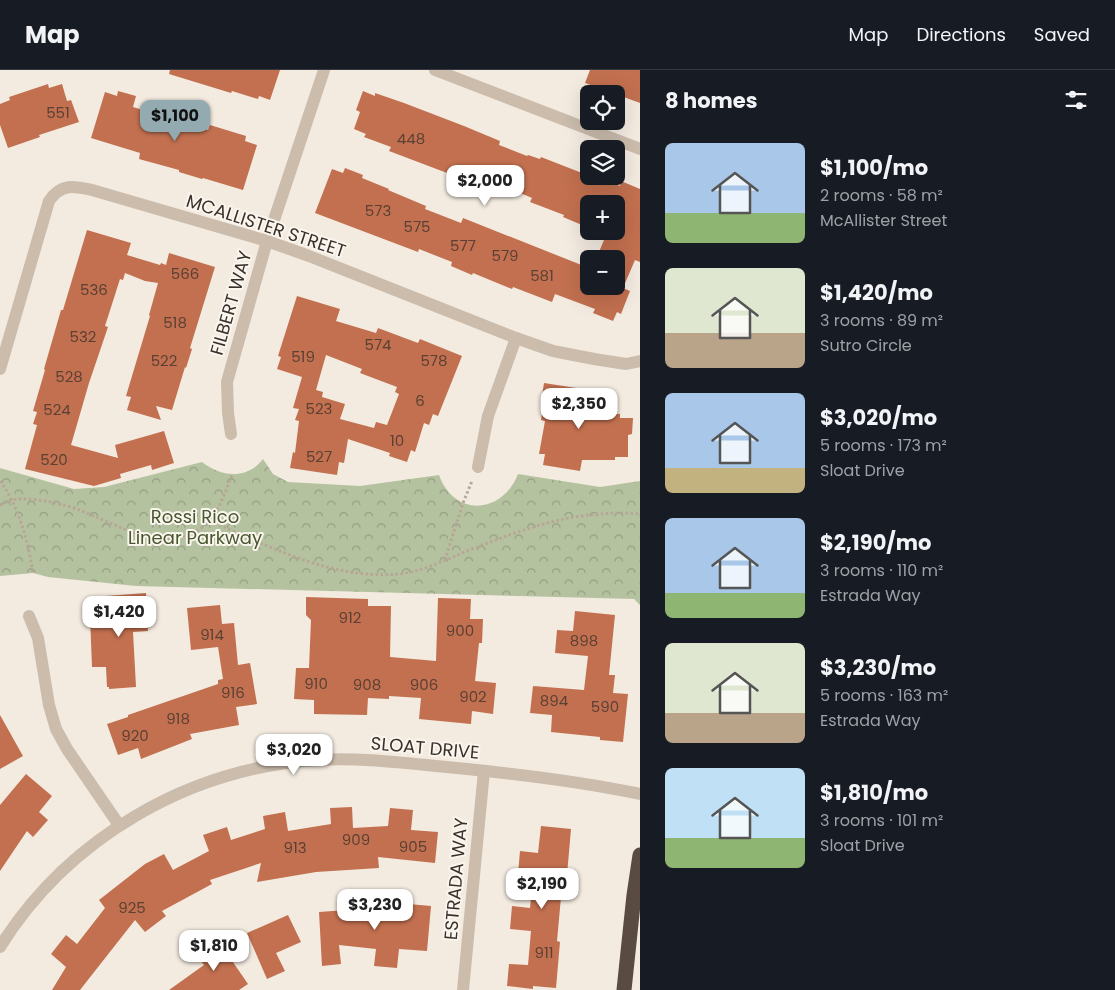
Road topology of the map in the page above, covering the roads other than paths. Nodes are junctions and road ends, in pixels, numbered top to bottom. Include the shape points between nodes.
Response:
1 (324, 70) edge
2 (435, 70) edge
3 (640, 149) edge
4 (267, 242) junction
5 (516, 338) junction
6 (640, 361) edge
7 (0, 369) edge
8 (231, 434) dead end
9 (478, 467) road end
10 (29, 616) dead end
11 (484, 771) junction
12 (640, 794) edge
13 (119, 825) junction
14 (640, 855) edge
15 (0, 947) edge
16 (463, 990) edge
17 (624, 990) edge

1 - 4 street, FILBERT WAY
2 - 3 street
4 - 5 street, MCALLISTER STREET
4 - 7 street, MCALLISTER STREET via 92,190 70,187 58,191 49,201
4 - 8 street, FILBERT WAY via 227,382
5 - 6 street, MCALLISTER STREET via 587,358 626,364
5 - 9 street via 488,416
10 - 13 street via 38,638 48,705 56,729
11 - 12 street, SLOAT DRIVE
11 - 13 street, SLOAT DRIVE via 345,760 273,765 228,775 183,792
11 - 16 street, ESTRADA WAY
13 - 15 street, SLOAT DRIVE via 63,870
14 - 17 highway

